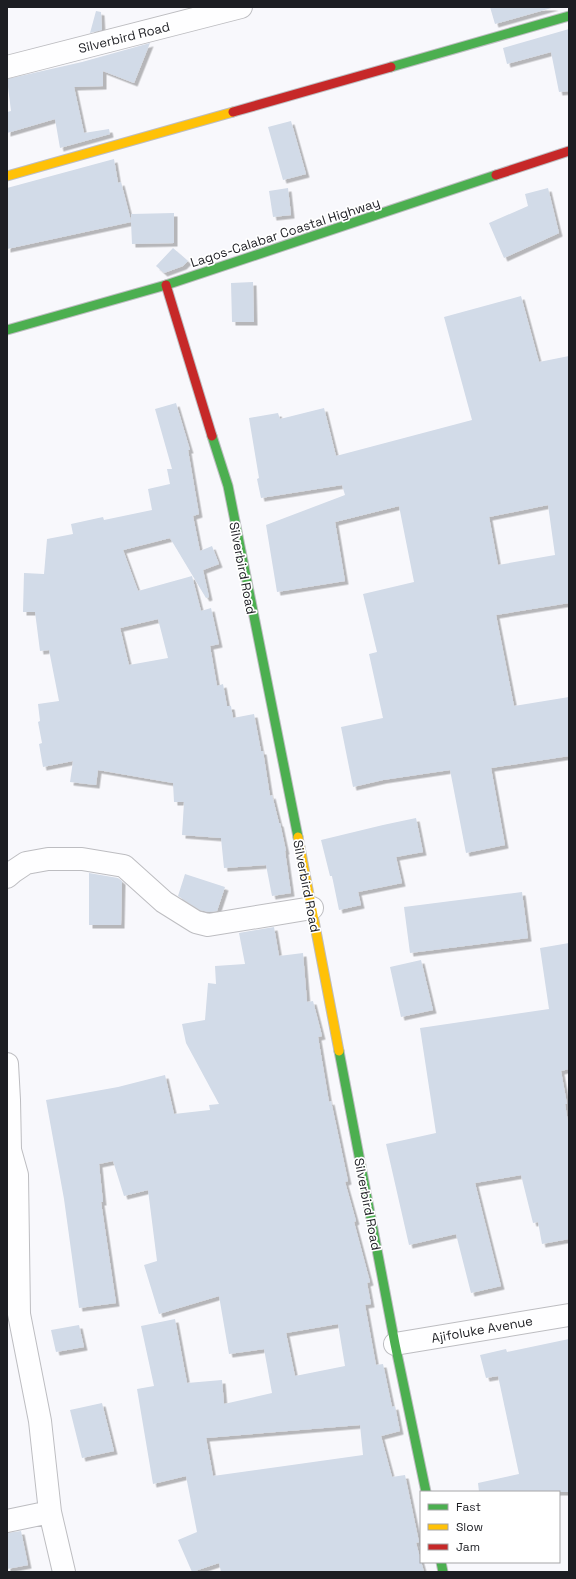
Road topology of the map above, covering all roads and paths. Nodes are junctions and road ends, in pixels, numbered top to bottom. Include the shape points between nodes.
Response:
1 (241, 7) edge
2 (569, 16) edge
3 (7, 67) edge
4 (569, 151) edge
5 (7, 176) edge
6 (166, 285) junction
7 (7, 330) edge
8 (7, 877) edge
9 (312, 908) junction
10 (7, 1064) edge
11 (12, 1176) edge
12 (569, 1315) edge
13 (395, 1344) junction
14 (426, 1491) edge
15 (50, 1512) junction
16 (7, 1521) edge
17 (64, 1572) edge

1 - 3 street, Silverbird Road
2 - 5 main road
4 - 6 main road, Lagos-Calabar Coastal Highway
6 - 7 main road, Lagos-Calabar Coastal Highway
6 - 9 main road, Silverbird Road via 228,486
8 - 9 street via 26,863 48,859 82,859 124,866 164,902 196,922 208,925
9 - 13 main road, Silverbird Road
10 - 11 street
11 - 15 street via 19,1314 40,1421
12 - 13 street, Ajifoluke Avenue
13 - 14 main road, Silverbird Road
15 - 16 street
15 - 17 street

